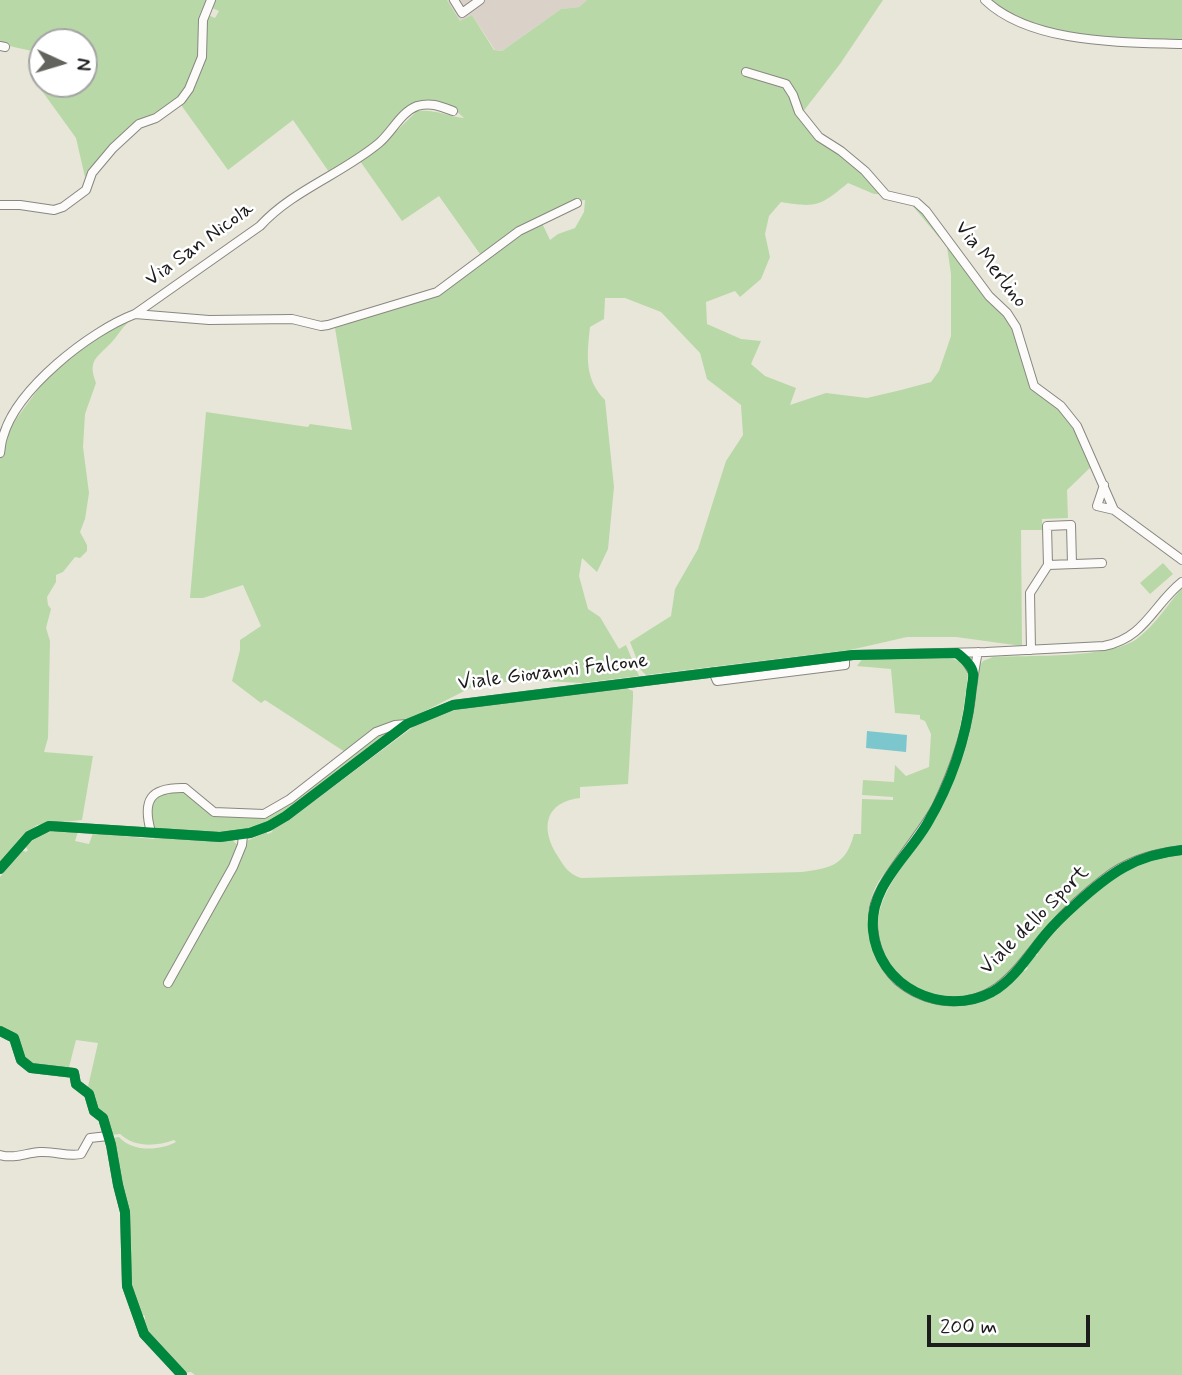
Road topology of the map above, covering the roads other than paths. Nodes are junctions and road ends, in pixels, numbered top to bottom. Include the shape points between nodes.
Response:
1 (211, 0) edge
2 (454, 0) edge
3 (480, 0) edge
4 (985, 0) edge
5 (1182, 44) edge
6 (746, 72) dead end
7 (453, 111) dead end
8 (577, 203) dead end
9 (0, 205) edge
10 (135, 314) junction
11 (1, 434) edge
12 (0, 453) edge
13 (1104, 485) junction
14 (1114, 510) junction
15 (1182, 560) edge
16 (1102, 563) dead end
17 (1072, 564) junction
18 (1048, 565) junction
19 (1182, 582) edge
20 (1031, 650) junction
21 (978, 652) junction
22 (957, 653) junction
23 (973, 673) junction
24 (407, 724) junction
25 (151, 832) junction
26 (243, 835) junction
27 (1182, 850) edge
28 (0, 869) edge
29 (168, 983) dead end
30 (0, 1031) edge
31 (108, 1136) junction
32 (0, 1155) edge
33 (182, 1375) edge
34 (190, 1375) edge

1 - 9 street via 203,20 200,65 181,100 139,124 92,173 86,190 63,207
2 - 3 street via 462,13
4 - 5 street via 1009,19 1042,30
6 - 13 street, Via Merlino via 786,84 799,112 819,137 865,171 886,195 916,202 926,211 989,296 1007,313 1016,327 1034,386 1061,406 1077,426
7 - 10 street, Via San Nicola via 434,103 415,107 379,143 298,195
8 - 10 street via 519,231 438,292 328,326 292,318 209,320
10 - 11 street, Via San Nicola via 71,351 20,404
11 - 12 street, Via San Nicola
13 - 14 street, Via Merlino
13 - 14 street via 1097,506
14 - 15 street
16 - 17 street
17 - 18 street
17 - 18 street via 1071,525 1046,526
18 - 20 street via 1030,593
19 - 20 street via 1136,632 1120,642
20 - 21 street
21 - 22 street
21 - 23 street, Viale dello Sport
22 - 23 street
22 - 24 street, Viale Giovanni Falcone via 845,656 845,665 717,681 713,672 463,703
23 - 27 street, Viale dello Sport via 965,727 950,776 928,822 875,904 875,943 901,983 920,995 943,1001 964,1001 992,992 1103,879 1135,861
24 - 25 street via 376,732 264,814 214,812 185,788 158,793 147,803
24 - 26 street, Viale Giovanni Falcone via 286,816
25 - 26 street, Viale Giovanni Falcone
25 - 28 street, Viale Giovanni Falcone via 44,827 29,836
26 - 29 street via 233,867
30 - 31 street via 14,1038 21,1060 31,1068 74,1073 76,1084 89,1094 94,1111 103,1118
31 - 32 street via 90,1138 82,1154 73,1156 45,1152 18,1158
31 - 33 street via 125,1212 127,1286 144,1335
33 - 34 street

